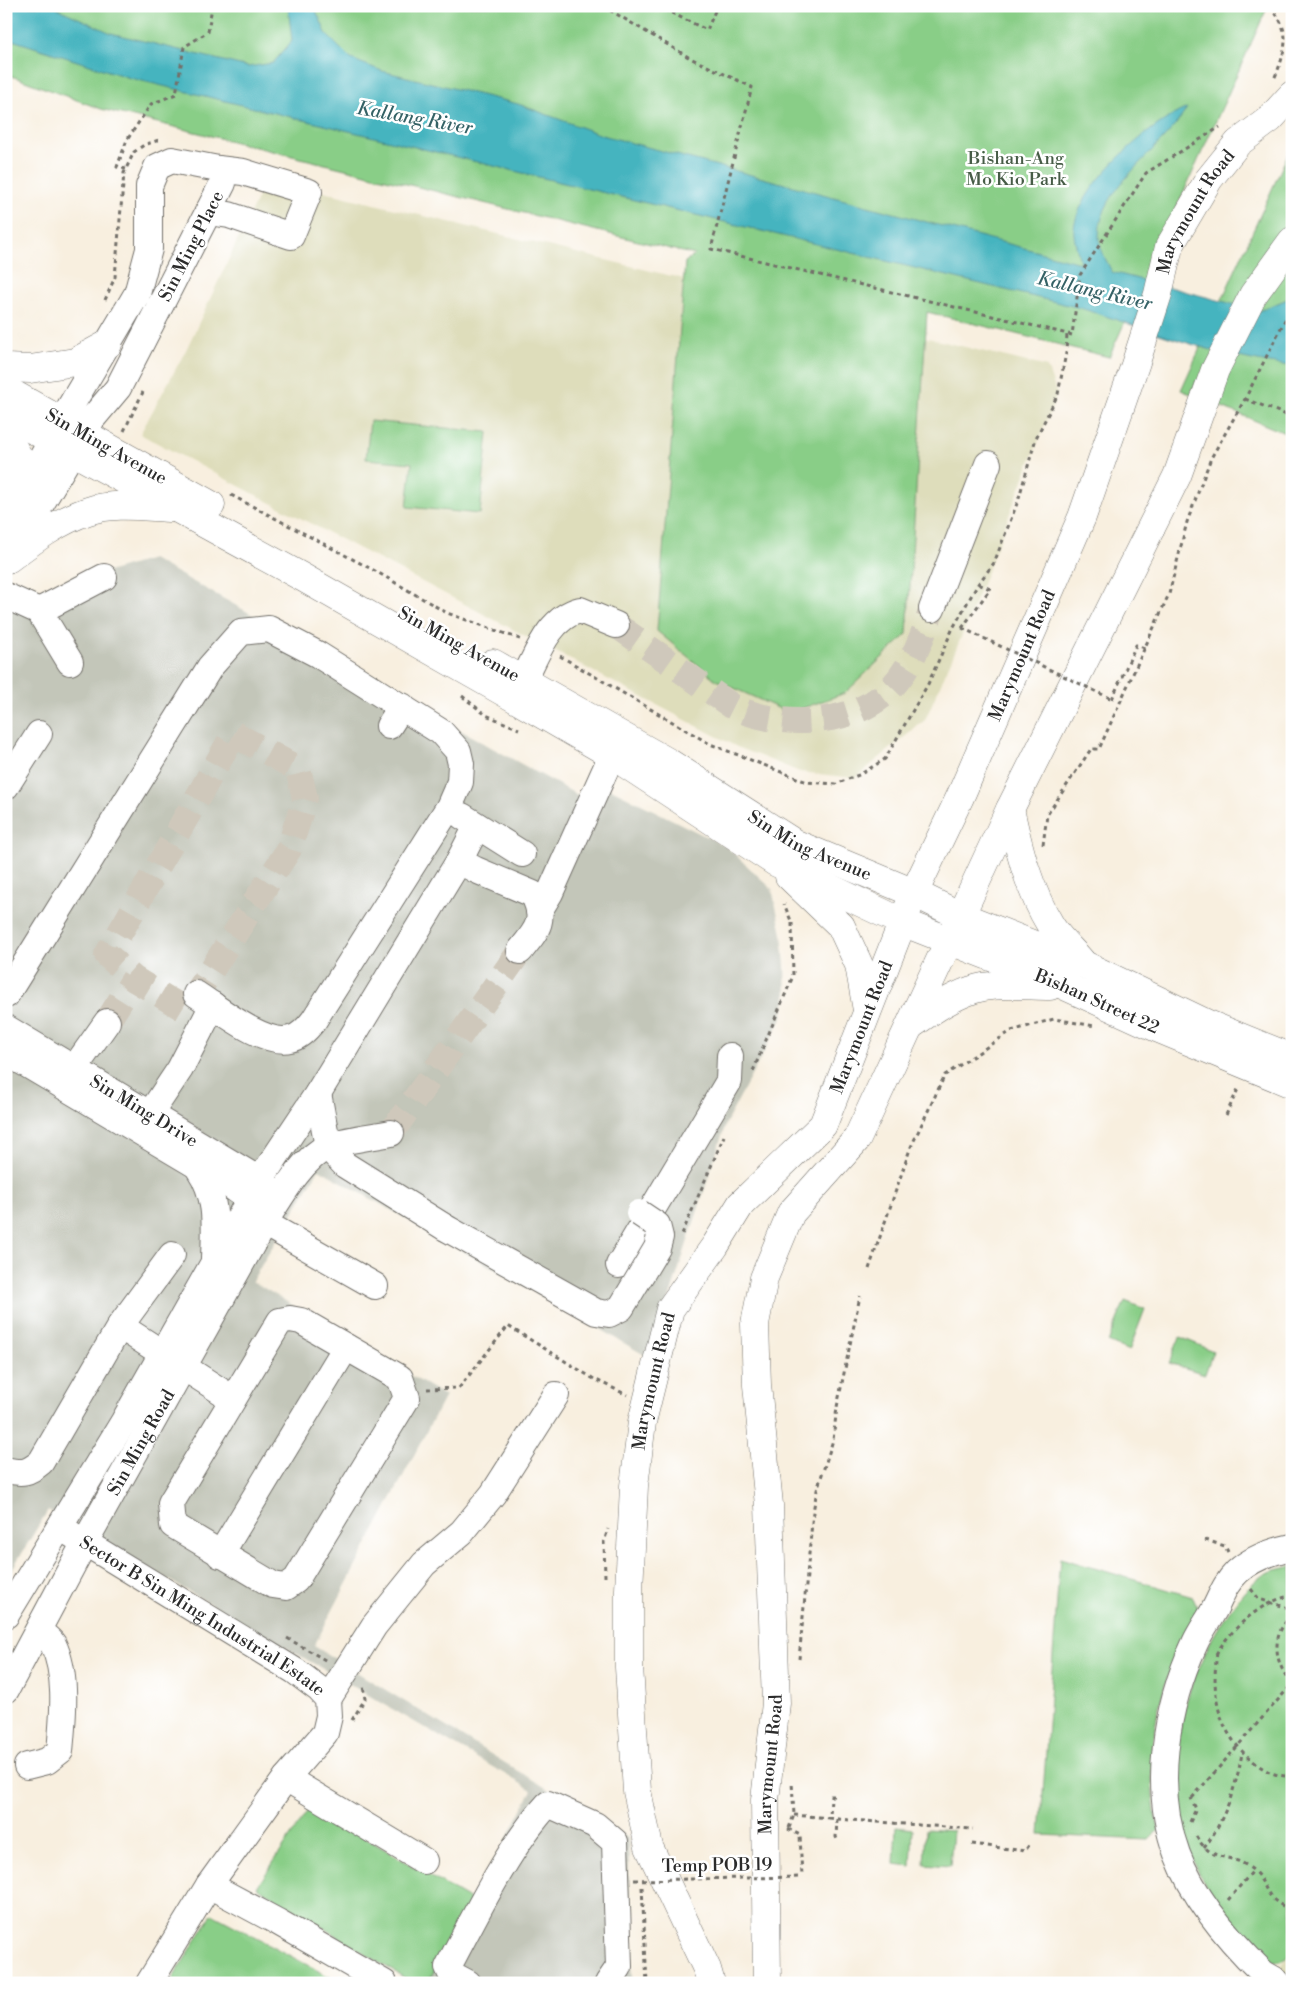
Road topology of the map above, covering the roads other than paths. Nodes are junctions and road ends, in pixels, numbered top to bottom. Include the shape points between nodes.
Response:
1 (1281, 90) edge
2 (218, 169) junction
3 (208, 212) junction
4 (1292, 241) edge
5 (108, 344) junction
6 (6, 368) edge
7 (6, 390) edge
8 (6, 415) edge
9 (6, 435) edge
10 (68, 437) junction
11 (988, 464) dead end
12 (24, 493) junction
13 (179, 508) junction
14 (6, 523) edge
15 (7, 560) edge
16 (104, 577) dead end
17 (6, 596) edge
18 (932, 608) tunnel mouth
19 (39, 611) junction
20 (616, 625) tunnel mouth
21 (70, 662) dead end
22 (523, 681) junction
23 (39, 734) dead end
24 (612, 755) junction
25 (6, 786) edge
26 (449, 807) junction
27 (1010, 809) junction
28 (477, 826) junction
29 (522, 854) dead end
30 (459, 861) junction
31 (775, 862) junction
32 (914, 893) junction
33 (539, 911) junction
34 (961, 916) junction
35 (902, 922) junction
36 (948, 940) junction
37 (520, 951) tunnel mouth
38 (1085, 965) junction
39 (1065, 986) junction
40 (6, 995) edge
41 (867, 1010) junction
42 (107, 1022) tunnel mouth
43 (911, 1025) junction
44 (6, 1028) edge
45 (6, 1052) edge
46 (730, 1056) dead end
47 (1292, 1058) edge
48 (69, 1076) junction
49 (1292, 1084) edge
50 (318, 1093) junction
51 (145, 1123) junction
52 (391, 1133) tunnel mouth
53 (328, 1146) junction
54 (200, 1169) junction
55 (265, 1203) junction
56 (639, 1212) dead end
57 (172, 1255) dead end
58 (214, 1264) junction
59 (618, 1265) dead end
60 (376, 1286) dead end
61 (120, 1326) junction
62 (346, 1347) junction
63 (162, 1354) junction
64 (184, 1368) junction
65 (556, 1395) dead end
66 (233, 1399) junction
67 (6, 1470) edge
68 (60, 1527) junction
69 (85, 1542) junction
70 (1292, 1546) edge
71 (220, 1555) junction
72 (1292, 1557) edge
73 (1223, 1598) junction
74 (6, 1615) edge
75 (39, 1631) junction
76 (6, 1690) edge
77 (328, 1699) junction
78 (27, 1766) dead end
79 (286, 1778) junction
80 (424, 1860) dead end
81 (209, 1886) junction
82 (1278, 1978) edge
83 (148, 1983) edge
84 (384, 1983) edge
85 (468, 1983) edge
86 (608, 1983) edge
87 (711, 1983) edge
88 (767, 1983) edge

1 - 32 main road, Marymount Road via 1270,119 1238,143 1209,180 1169,247 1158,294 1082,517 960,797
2 - 3 street, Sin Ming Place via 223,174 223,183
2 - 3 street via 243,172 309,192 291,236 229,215
2 - 5 street, Sin Ming Place via 172,160 157,167 149,186 149,249 138,294
3 - 10 street, Sin Ming Place via 118,388 92,419
4 - 27 main road, Marymount Road via 1252,295 1215,370 1177,476
5 - 6 main road via 75,362 30,369
5 - 10 street, Sin Ming Place
7 - 10 main road, Sin Ming Avenue
8 - 10 main road, Sin Ming Avenue
9 - 12 main road via 22,463
10 - 12 street
10 - 13 main road, Sin Ming Avenue
10 - 15 street
10 - 22 main road, Sin Ming Avenue
11 - 18 street
12 - 14 street
13 - 15 main road via 121,506 88,511 45,532
13 - 24 main road, Sin Ming Avenue
16 - 19 street
17 - 19 street
19 - 21 street
20 - 22 street via 580,610 572,612 554,624
22 - 32 main road, Sin Ming Avenue via 668,762 796,844
23 - 25 street
24 - 31 main road, Sin Ming Avenue
24 - 33 street
26 - 28 street
26 - 40 street via 462,773 458,752 441,732 395,716 317,654 269,628 241,632 210,668
26 - 51 street via 307,1028 293,1039 268,1038 205,1000 180,1069
27 - 34 main road, Marymount Road
27 - 38 main road via 1034,892 1052,927
28 - 29 street
28 - 30 street
30 - 33 street via 531,892
30 - 50 street
31 - 35 main road, Sin Ming Avenue
31 - 41 main road via 841,926 859,965
32 - 34 main road, Bishan Street 22
32 - 35 main road, Marymount Road
33 - 37 street via 537,930
34 - 36 main road, Marymount Road
34 - 38 main road, Bishan Street 22
35 - 36 main road, Bishan Street 22
35 - 41 main road, Marymount Road
36 - 39 main road, Bishan Street 22
36 - 43 main road, Marymount Road
38 - 47 main road, Bishan Street 22 via 1200,1020
39 - 43 main road via 1011,985 973,989 941,1004
39 - 49 main road, Bishan Street 22
41 - 87 main road, Marymount Road via 823,1125 741,1204 670,1309 642,1422 634,1486 629,1590 629,1667 637,1791 649,1847
42 - 48 street
43 - 88 main road, Marymount Road via 857,1139 791,1213 764,1278 755,1324 757,1385 769,1505 776,1702 765,1800
44 - 48 street, Sin Ming Drive
45 - 48 street, Sin Ming Drive
46 - 59 street via 729,1082
48 - 51 street, Sin Ming Drive
50 - 53 street
50 - 55 street
51 - 54 street, Sin Ming Drive
51 - 55 street, Sin Ming Drive
52 - 53 street
53 - 55 street
53 - 56 street, bridge via 345,1165 446,1228 596,1312 609,1314 621,1308 657,1248 660,1237 657,1225
54 - 55 street, Sin Ming Drive
54 - 58 street via 214,1199
55 - 58 street, Sin Ming Road
55 - 60 street
55 - 64 street, Sin Ming Road
57 - 61 street
58 - 63 street, Sin Ming Road
61 - 63 street
61 - 67 street via 41,1462 20,1474
62 - 66 street via 301,1321 280,1321
62 - 71 street
62 - 71 street via 400,1378 406,1398 296,1580 286,1586 273,1585
63 - 64 street
63 - 68 street, Sin Ming Road
64 - 66 street
64 - 69 street, Sin Ming Road
65 - 77 street via 493,1494 462,1532 424,1564 374,1626
66 - 71 street via 171,1503 173,1526
68 - 69 street, Sector B Sin Ming Industrial Estate
68 - 74 street, Sin Ming Road
69 - 75 street, Sin Ming Road
69 - 77 street, Sector B Sin Ming Industrial Estate via 295,1671
70 - 73 street via 1260,1557 1238,1571
72 - 73 street via 1263,1568
73 - 82 street via 1195,1643 1170,1722 1164,1767 1169,1821 1177,1854 1198,1897 1213,1918
75 - 76 street, Sin Ming Road
75 - 78 street via 52,1642 60,1664 63,1722 60,1751 47,1761
77 - 79 street, Sector B Sin Ming Industrial Estate via 329,1716 325,1732
79 - 80 street
79 - 81 street, Sector B Sin Ming Industrial Estate
81 - 83 street, Sector B Sin Ming Industrial Estate
81 - 84 street
85 - 86 street via 451,1974 448,1968 522,1837 548,1804 595,1825 615,1842 618,1968

